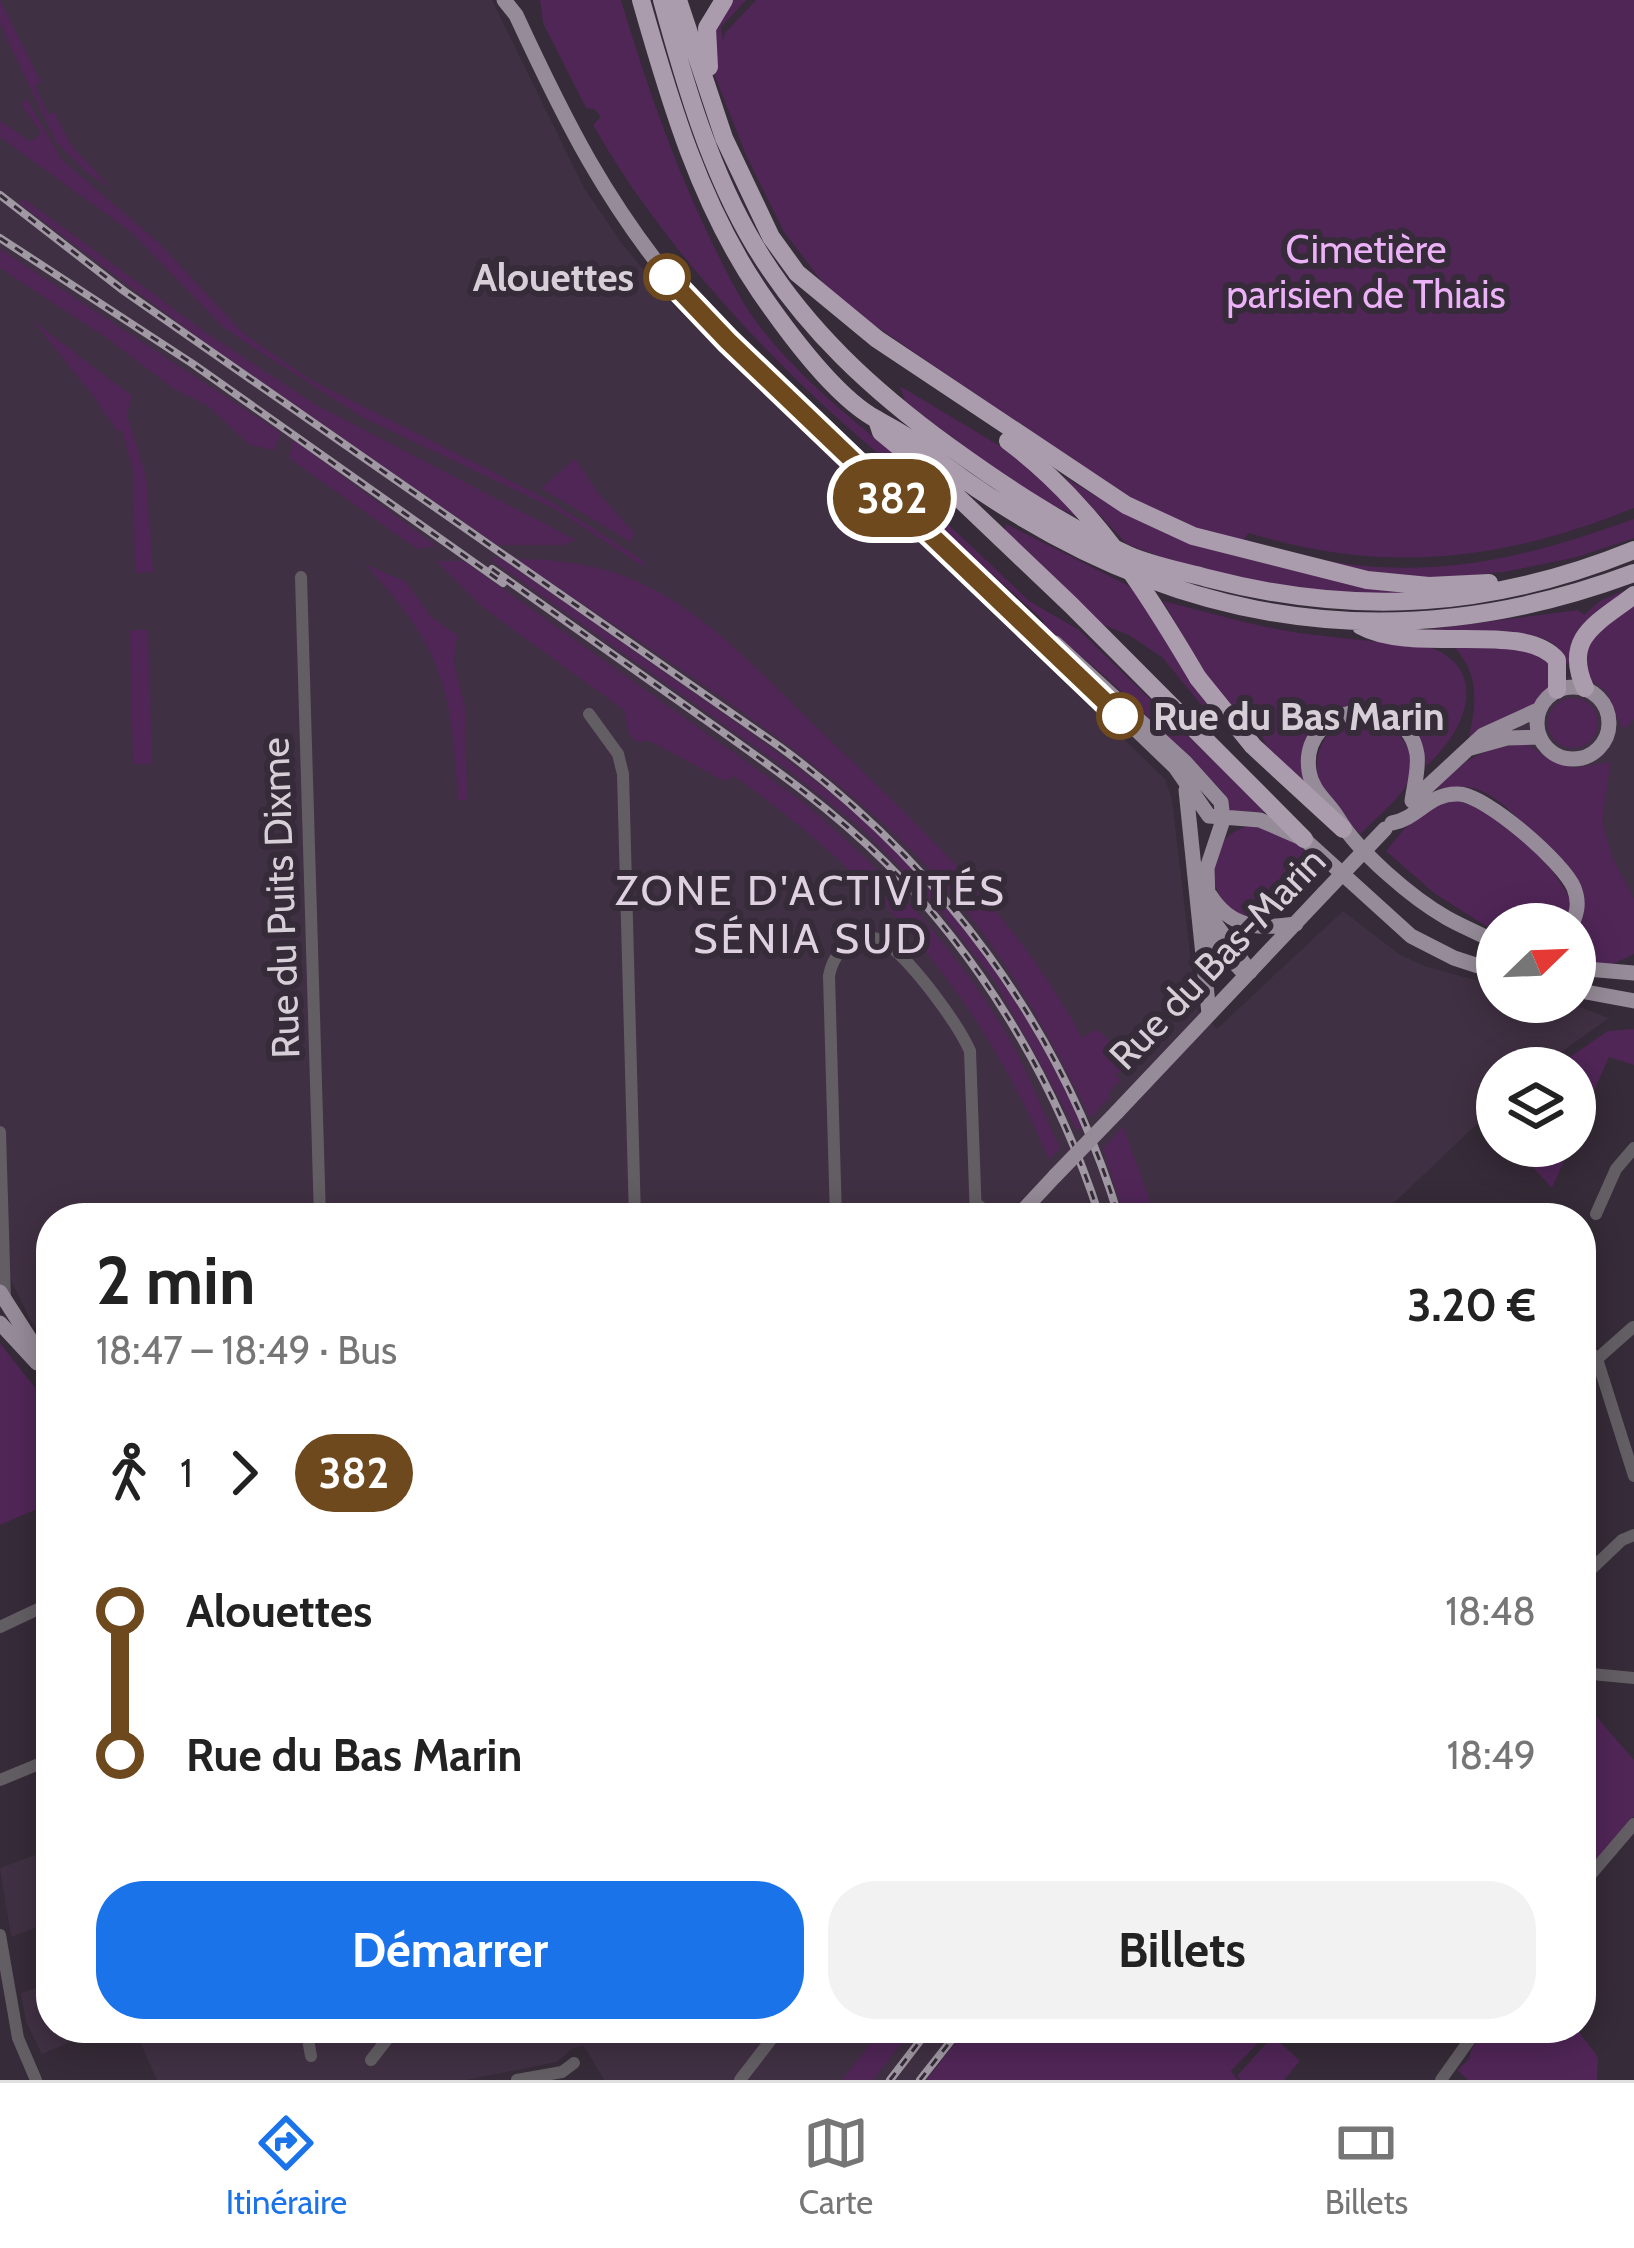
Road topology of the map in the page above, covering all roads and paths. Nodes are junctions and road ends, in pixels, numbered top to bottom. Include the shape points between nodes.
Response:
1 (504, 0) edge
2 (641, 0) edge
3 (662, 0) edge
4 (678, 0) edge
5 (724, 0) edge
6 (516, 8) edge
7 (712, 106) junction
8 (747, 251) junction
9 (877, 339) junction
10 (877, 420) junction
11 (1634, 550) edge
12 (1634, 573) edge
13 (301, 577) dead end
14 (1553, 579) junction
15 (1634, 595) edge
16 (1022, 622) junction
17 (1355, 622) junction
18 (1585, 688) junction
19 (1557, 690) junction
20 (1540, 709) junction
21 (589, 714) dead end
22 (1540, 737) junction
23 (1471, 748) junction
24 (1186, 787) junction
25 (1412, 801) junction
26 (1223, 820) junction
27 (1388, 826) junction
28 (1342, 829) junction
29 (1304, 839) junction
30 (1207, 890) junction
31 (1577, 903) edge
32 (1296, 924) junction
33 (1203, 929) junction
34 (1476, 932) edge
35 (1476, 965) edge
36 (1596, 970) edge
37 (1250, 972) junction
38 (1634, 973) edge
39 (1596, 994) edge
40 (1634, 1000) edge
41 (1209, 1014) junction
42 (0, 1132) edge
43 (1634, 1148) edge
44 (1, 1191) edge
45 (320, 1203) edge
46 (635, 1203) edge
47 (836, 1203) edge
48 (977, 1203) edge
49 (1030, 1203) edge
50 (1596, 1214) dead end
51 (1, 1230) edge
52 (3, 1297) edge
53 (3, 1327) edge
54 (1633, 1327) edge
55 (36, 1351) edge
56 (1598, 1359) joint
57 (36, 1360) edge
58 (1634, 1476) edge
59 (1634, 1535) edge
60 (1596, 1565) edge
61 (36, 1610) edge
62 (0, 1627) edge
63 (1596, 1674) edge
64 (1634, 1678) edge
65 (36, 1765) edge
66 (0, 1780) edge
67 (1634, 1825) edge
68 (1596, 1869) edge
69 (0, 1940) edge
70 (309, 2043) edge
71 (384, 2043) edge
72 (768, 2043) edge
73 (1468, 2043) edge
74 (311, 2056) dead end
75 (371, 2060) dead end
76 (574, 2063) dead end
77 (36, 2080) edge
78 (517, 2080) edge
79 (740, 2080) edge
80 (1442, 2080) edge

1 - 6 main road
2 - 8 highway via 691,158
3 - 8 highway
4 - 7 highway
5 - 7 highway via 704,41 716,89
6 - 16 main road via 566,124 659,267
7 - 9 highway via 781,253
8 - 10 highway via 770,306 818,366
8 - 14 highway via 865,380 1004,486 1133,557 1323,600 1443,599
9 - 14 highway via 1126,505 1192,536 1395,584
9 - 28 highway, bridge via 1055,479 1097,523 1252,746
10 - 17 highway via 1028,523 1132,574 1240,607
10 - 29 highway
11 - 14 highway
12 - 17 highway via 1490,612
13 - 45 street, Rue du Puits Dixme
15 - 18 highway via 1580,643 1575,661
16 - 24 main road via 1175,767
16 - 26 main road via 1064,649 1196,772 1221,802
17 - 19 highway via 1376,634 1542,647 1559,667
18 - 19 main road
18 - 22 main road via 1609,714 1601,746 1568,758
19 - 20 main road
20 - 22 main road
20 - 23 main road, Rue du Bas-Marin
21 - 46 street via 623,774
22 - 23 main road
23 - 25 main road, Rue du Bas-Marin
24 - 26 main road via 1204,812
24 - 33 main road
25 - 27 main road, Rue du Bas-Marin
25 - 28 main road via 1418,763 1407,731 1385,714 1346,713 1317,735 1309,771
26 - 29 main road via 1260,820
26 - 30 main road
27 - 31 main road via 1429,800 1466,794 1566,874
27 - 32 main road, Rue du Bas-Marin, bridge
28 - 34 main road via 1419,898
29 - 35 main road via 1411,935
30 - 32 main road via 1242,925
30 - 37 main road via 1214,922
32 - 37 main road, Rue du Bas-Marin
33 - 37 main road
33 - 41 main road
36 - 38 main road
37 - 41 main road, Rue du Bas-Marin
39 - 40 main road
41 - 49 main road, Rue du Bas-Marin, bridge
42 - 44 street
43 - 50 street
44 - 51 street
47 - 48 street via 829,976 849,941 873,937 891,947 960,1028 970,1051
51 - 52 street
52 - 53 street
52 - 55 main road
53 - 57 main road
54 - 56 street
56 - 58 street
59 - 60 street
61 - 62 street
63 - 64 street
65 - 66 street
67 - 68 street
69 - 77 street via 18,2038
70 - 74 street
71 - 75 street
72 - 79 street
73 - 80 street
76 - 78 street

